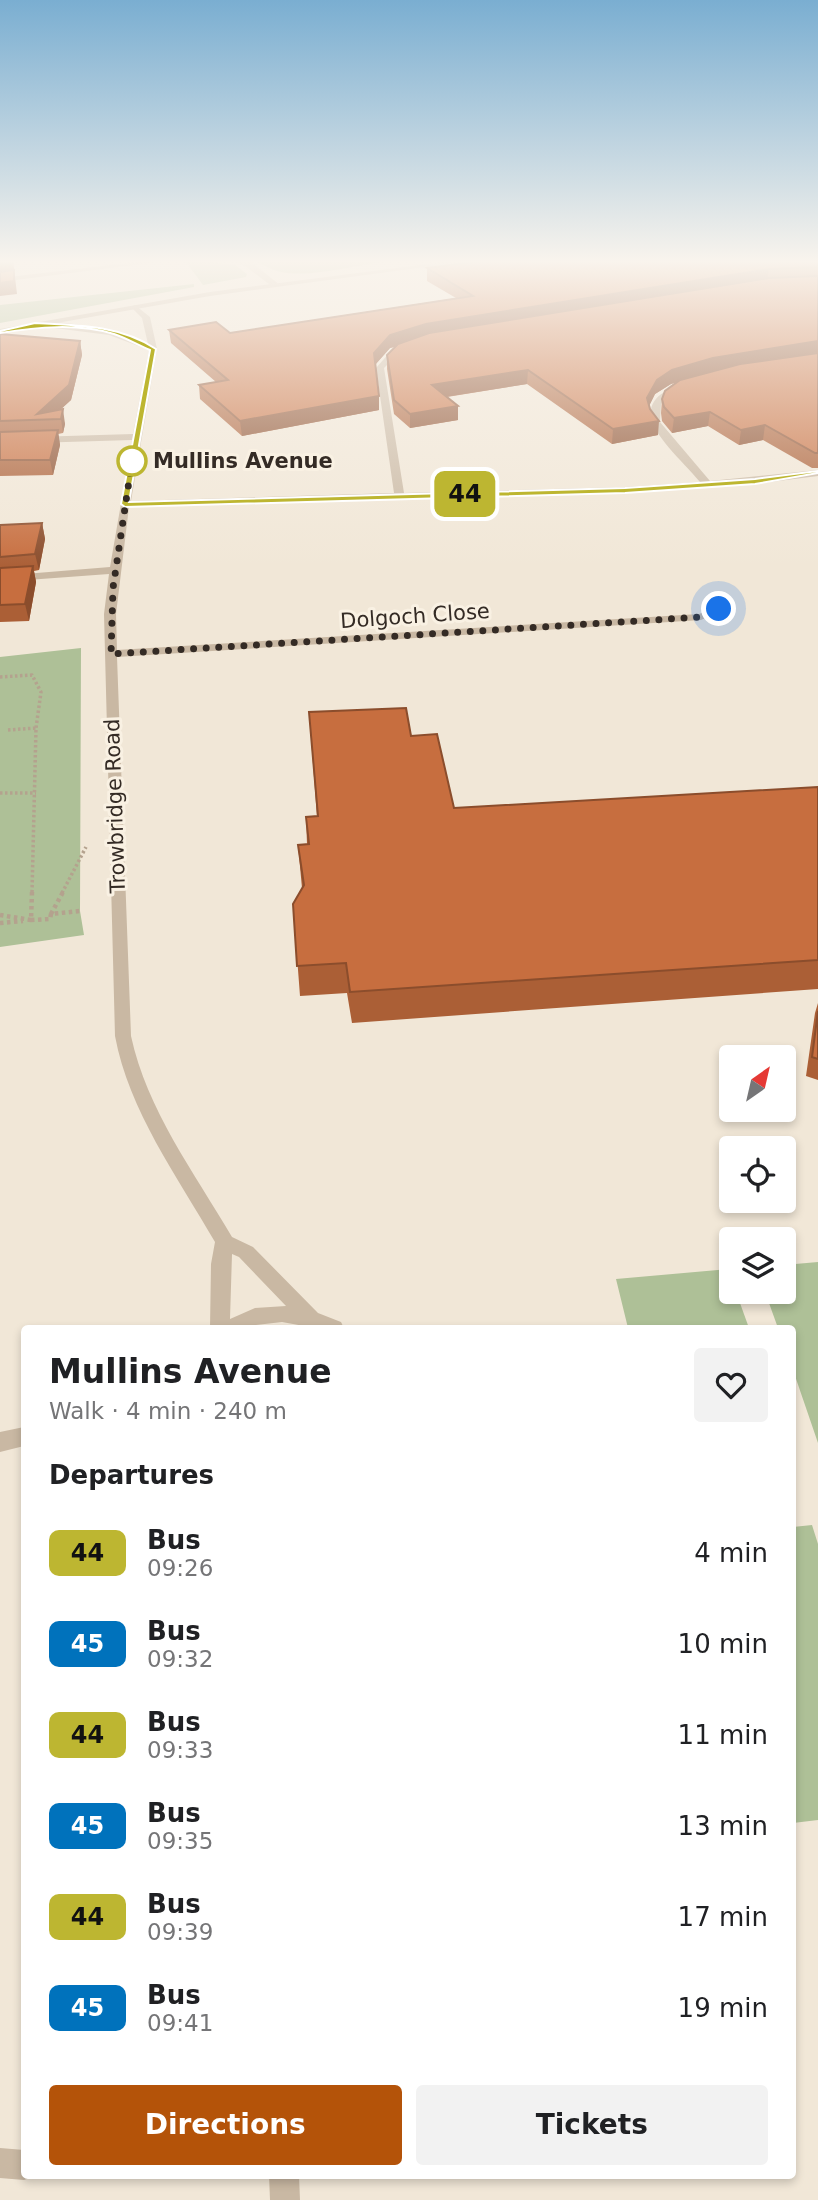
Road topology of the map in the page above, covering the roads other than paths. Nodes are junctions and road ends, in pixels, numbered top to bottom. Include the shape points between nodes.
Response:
1 (151, 363) edge
2 (385, 363) edge
3 (698, 382) edge
4 (137, 437) junction
5 (0, 441) edge
6 (818, 473) edge
7 (708, 485) junction
8 (399, 496) junction
9 (125, 504) junction
10 (115, 570) junction
11 (0, 579) edge
12 (719, 609) dead end
13 (111, 654) junction
14 (225, 1242) junction
15 (310, 1317) junction
16 (220, 1325) edge
17 (236, 1325) edge
18 (327, 1325) edge
19 (21, 1438) edge
20 (0, 1442) edge
21 (0, 2163) edge
22 (21, 2165) edge
23 (284, 2179) edge
24 (285, 2200) edge

1 - 4 street, Trowbridge Road
2 - 8 street via 380,368
3 - 7 street via 665,394 653,413 655,422
4 - 5 street
4 - 9 street, Trowbridge Road
6 - 7 street
7 - 8 street
8 - 9 street
9 - 10 street, Trowbridge Road
10 - 11 street
10 - 13 street, Trowbridge Road
12 - 13 street, Dolgoch Close via 701,617
13 - 14 street, Trowbridge Road via 125,1046 140,1096
14 - 15 street, Trowbridge Road via 246,1252
14 - 16 street
15 - 17 street, Trowbridge Road via 261,1316
15 - 18 street, Trowbridge Road
19 - 20 street
21 - 22 street
23 - 24 street

